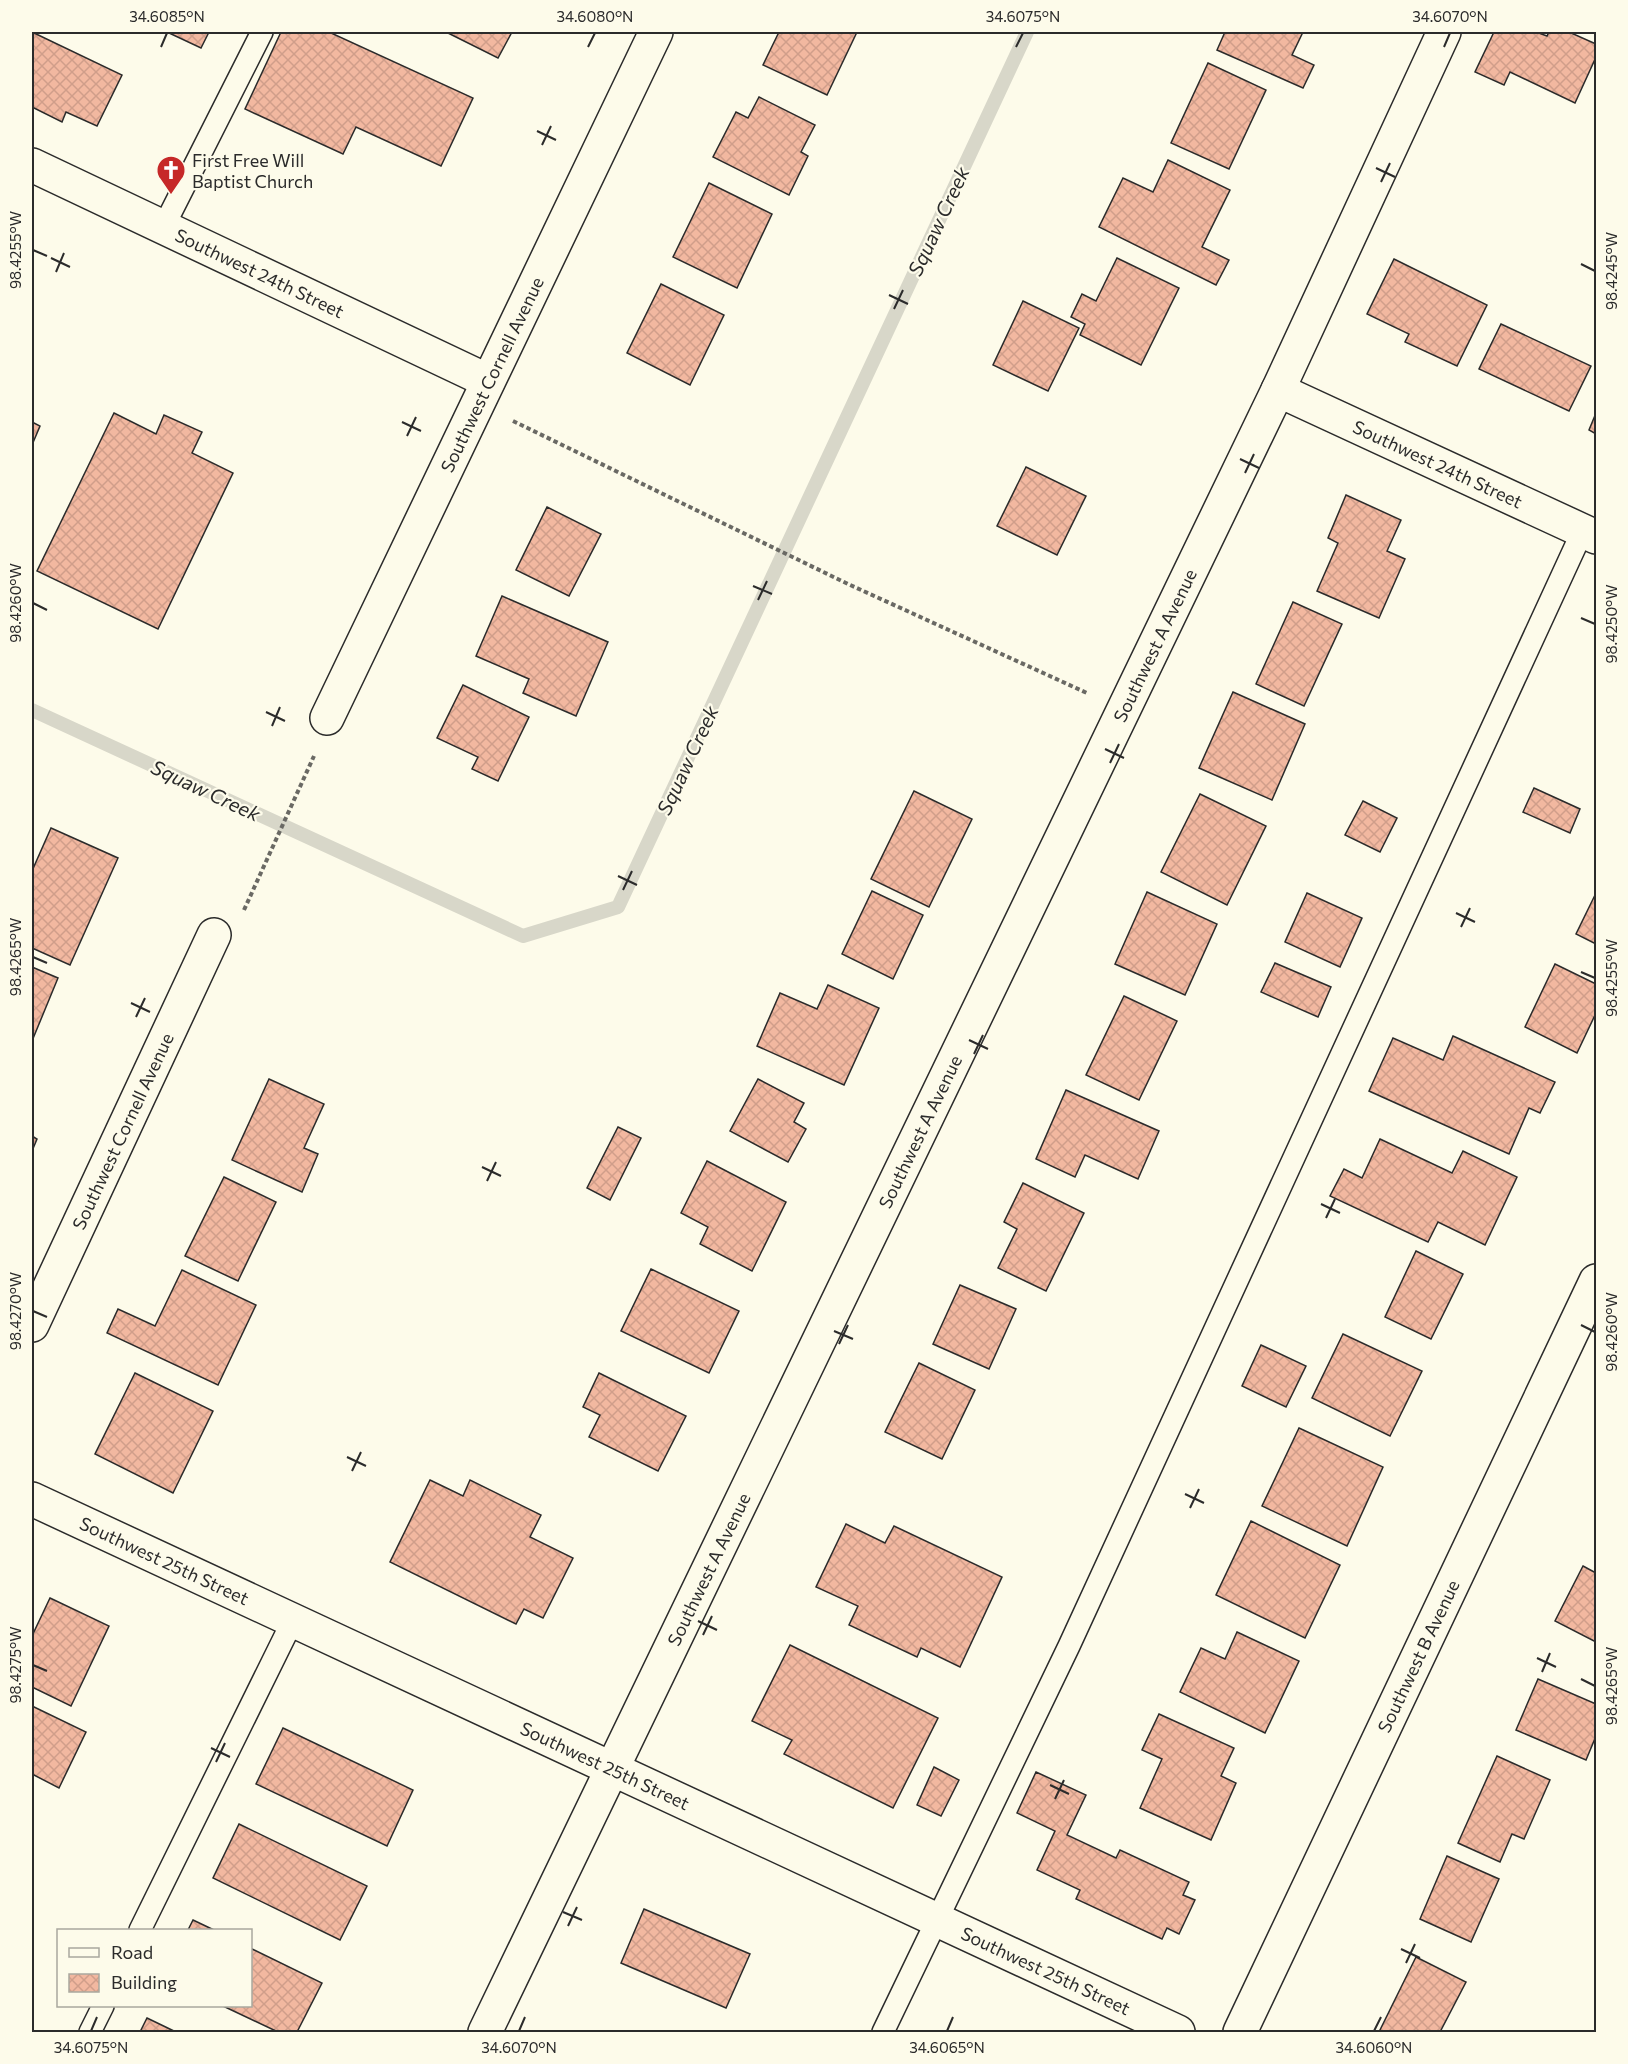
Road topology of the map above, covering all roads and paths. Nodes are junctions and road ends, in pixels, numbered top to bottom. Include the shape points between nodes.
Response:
1 (262, 32) edge
2 (656, 32) edge
3 (1444, 32) edge
4 (32, 165) edge
5 (163, 228) junction
6 (1278, 390) junction
7 (483, 392) junction
8 (1590, 533) edge
9 (1123, 709) junction
10 (327, 718) dead end
11 (312, 762) dead end
12 (258, 881) dead end
13 (214, 936) dead end
14 (1596, 1281) edge
15 (32, 1324) edge
16 (32, 1499) edge
17 (293, 1620) junction
18 (612, 1769) junction
19 (937, 1921) junction
20 (140, 1929) edge
21 (102, 2007) edge
22 (90, 2032) edge
23 (485, 2032) edge
24 (884, 2032) edge
25 (1178, 2032) edge
26 (1240, 2032) edge

1 - 5 lane
2 - 7 street, Southwest Cornell Avenue
3 - 6 street, Southwest A Avenue
4 - 5 street, Southwest 24th Street
5 - 7 street, Southwest 24th Street
6 - 8 street, Southwest 24th Street
6 - 9 street, Southwest A Avenue
7 - 9 path via 727,524 848,584
7 - 10 street, Southwest Cornell Avenue
8 - 19 lane
9 - 18 street, Southwest A Avenue
11 - 12 path
13 - 15 street, Southwest Cornell Avenue
14 - 26 street, Southwest B Avenue
16 - 17 street, Southwest 25th Street
17 - 18 street, Southwest 25th Street
17 - 20 lane
18 - 19 street, Southwest 25th Street
18 - 23 street, Southwest A Avenue
19 - 24 lane
19 - 25 street, Southwest 25th Street
21 - 22 lane

